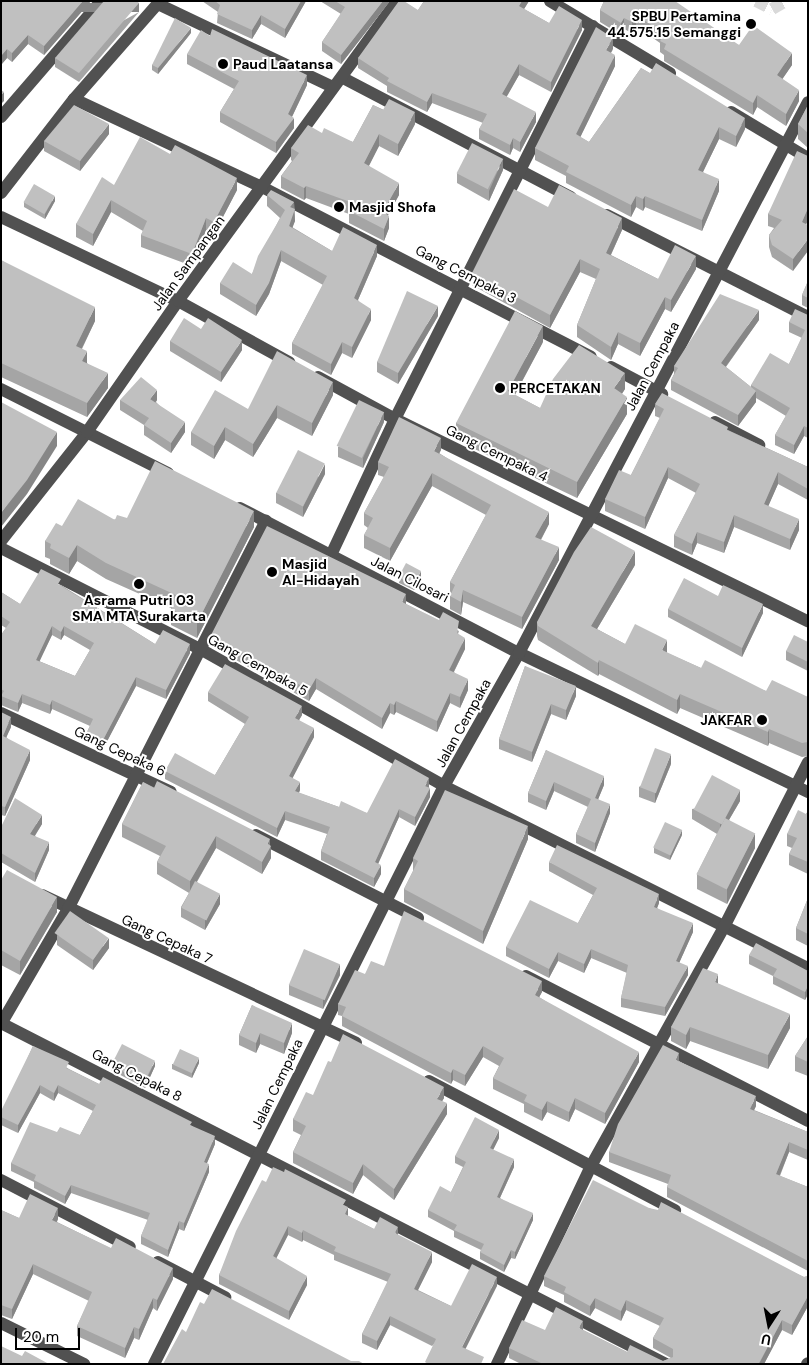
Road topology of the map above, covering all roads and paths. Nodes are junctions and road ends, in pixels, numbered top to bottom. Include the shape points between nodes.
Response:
1 (101, 1) edge
2 (397, 1) edge
3 (550, 1) edge
4 (159, 2) edge
5 (593, 26) junction
6 (343, 78) junction
7 (685, 83) edge
8 (333, 87) junction
9 (74, 100) junction
10 (808, 102) edge
11 (718, 103) edge
12 (1, 117) edge
13 (784, 145) junction
14 (808, 158) edge
15 (520, 171) junction
16 (262, 187) junction
17 (1, 193) edge
18 (581, 202) edge
19 (598, 211) edge
20 (1, 217) edge
21 (720, 272) junction
22 (461, 288) junction
23 (178, 301) junction
24 (808, 317) edge
25 (1, 389) edge
26 (655, 390) junction
27 (672, 399) edge
28 (706, 417) edge
29 (395, 419) junction
30 (87, 432) junction
31 (774, 453) edge
32 (177, 477) edge
33 (230, 504) edge
34 (591, 516) junction
35 (266, 522) junction
36 (1, 541) edge
37 (1, 548) edge
38 (331, 555) junction
39 (808, 621) edge
40 (202, 650) junction
41 (519, 653) junction
42 (1, 713) edge
43 (808, 762) edge
44 (135, 773) junction
45 (444, 786) junction
46 (802, 789) edge
47 (179, 796) edge
48 (240, 827) edge
49 (30, 888) edge
50 (385, 901) junction
51 (68, 909) junction
52 (429, 924) edge
53 (724, 927) junction
54 (808, 968) edge
55 (517, 971) edge
56 (1, 1023) edge
57 (322, 1025) junction
58 (657, 1046) junction
59 (367, 1049) edge
60 (419, 1076) edge
61 (808, 1121) edge
62 (260, 1154) junction
63 (591, 1166) junction
64 (1, 1180) edge
65 (686, 1216) edge
66 (195, 1281) junction
67 (531, 1294) junction
68 (237, 1303) edge
69 (1, 1323) edge
70 (84, 1364) edge
71 (154, 1364) edge
72 (497, 1364) edge
73 (666, 1364) edge

1 - 12 street
2 - 6 street, Jalan Sampangan
3 - 5 street
4 - 8 street
4 - 9 street
5 - 7 street
5 - 15 street
6 - 8 street, Jalan Sampangan
6 - 15 street
8 - 16 street, Jalan Sampangan
9 - 16 street, Gang Cempaka 3
9 - 17 street
10 - 13 street, Jalan Cempaka
11 - 13 street
13 - 14 street
13 - 21 street, Jalan Cempaka
15 - 18 street
15 - 22 street
16 - 22 street, Gang Cempaka 3
16 - 23 street, Jalan Sampangan
19 - 21 street
20 - 23 street, Gang Cempaka 4
21 - 24 street
21 - 26 street, Jalan Cempaka
22 - 26 street, Gang Cempaka 3
22 - 29 street
23 - 29 street, Gang Cempaka 4
23 - 30 street, Jalan Sampangan
25 - 30 street
26 - 27 street, Gang Cempaka 3
26 - 34 street, Jalan Cempaka
28 - 31 street
29 - 34 street, Gang Cempaka 4
29 - 38 street
30 - 32 street
30 - 36 street, Jalan Sampangan
33 - 35 street, Jalan Cilosari
34 - 39 street, Gang Cempaka 4
34 - 41 street, Jalan Cempaka
35 - 38 street, Jalan Cilosari
35 - 40 street
37 - 40 street, Gang Cempaka 5
38 - 41 street, Jalan Cilosari
40 - 44 street
40 - 45 street, Gang Cempaka 5
41 - 45 street, Jalan Cempaka
41 - 46 street, Jalan Cilosari
42 - 44 street, Gang Cepaka 6
43 - 46 street
44 - 47 street, Gang Cepaka 6
44 - 51 street
45 - 50 street, Jalan Cempaka
45 - 53 street, Gang Cempaka 5
46 - 53 street
48 - 50 street
49 - 51 street, Gang Cepaka 7
50 - 52 street
50 - 57 street, Jalan Cempaka
51 - 56 street
51 - 57 street, Gang Cepaka 7 via 303,1021
53 - 54 street, Gang Cempaka 5
53 - 58 street
55 - 58 street
56 - 62 street, Gang Cepaka 8
57 - 59 street, Gang Cepaka 7
57 - 62 street, Jalan Cempaka
58 - 61 street
58 - 63 street
60 - 63 street
62 - 66 street, Jalan Cempaka
62 - 67 street, Gang Cepaka 8
63 - 65 street
63 - 67 street
64 - 66 street
66 - 68 street
66 - 71 street, Jalan Cempaka
67 - 72 street
67 - 73 street, Gang Cepaka 8
69 - 70 street

